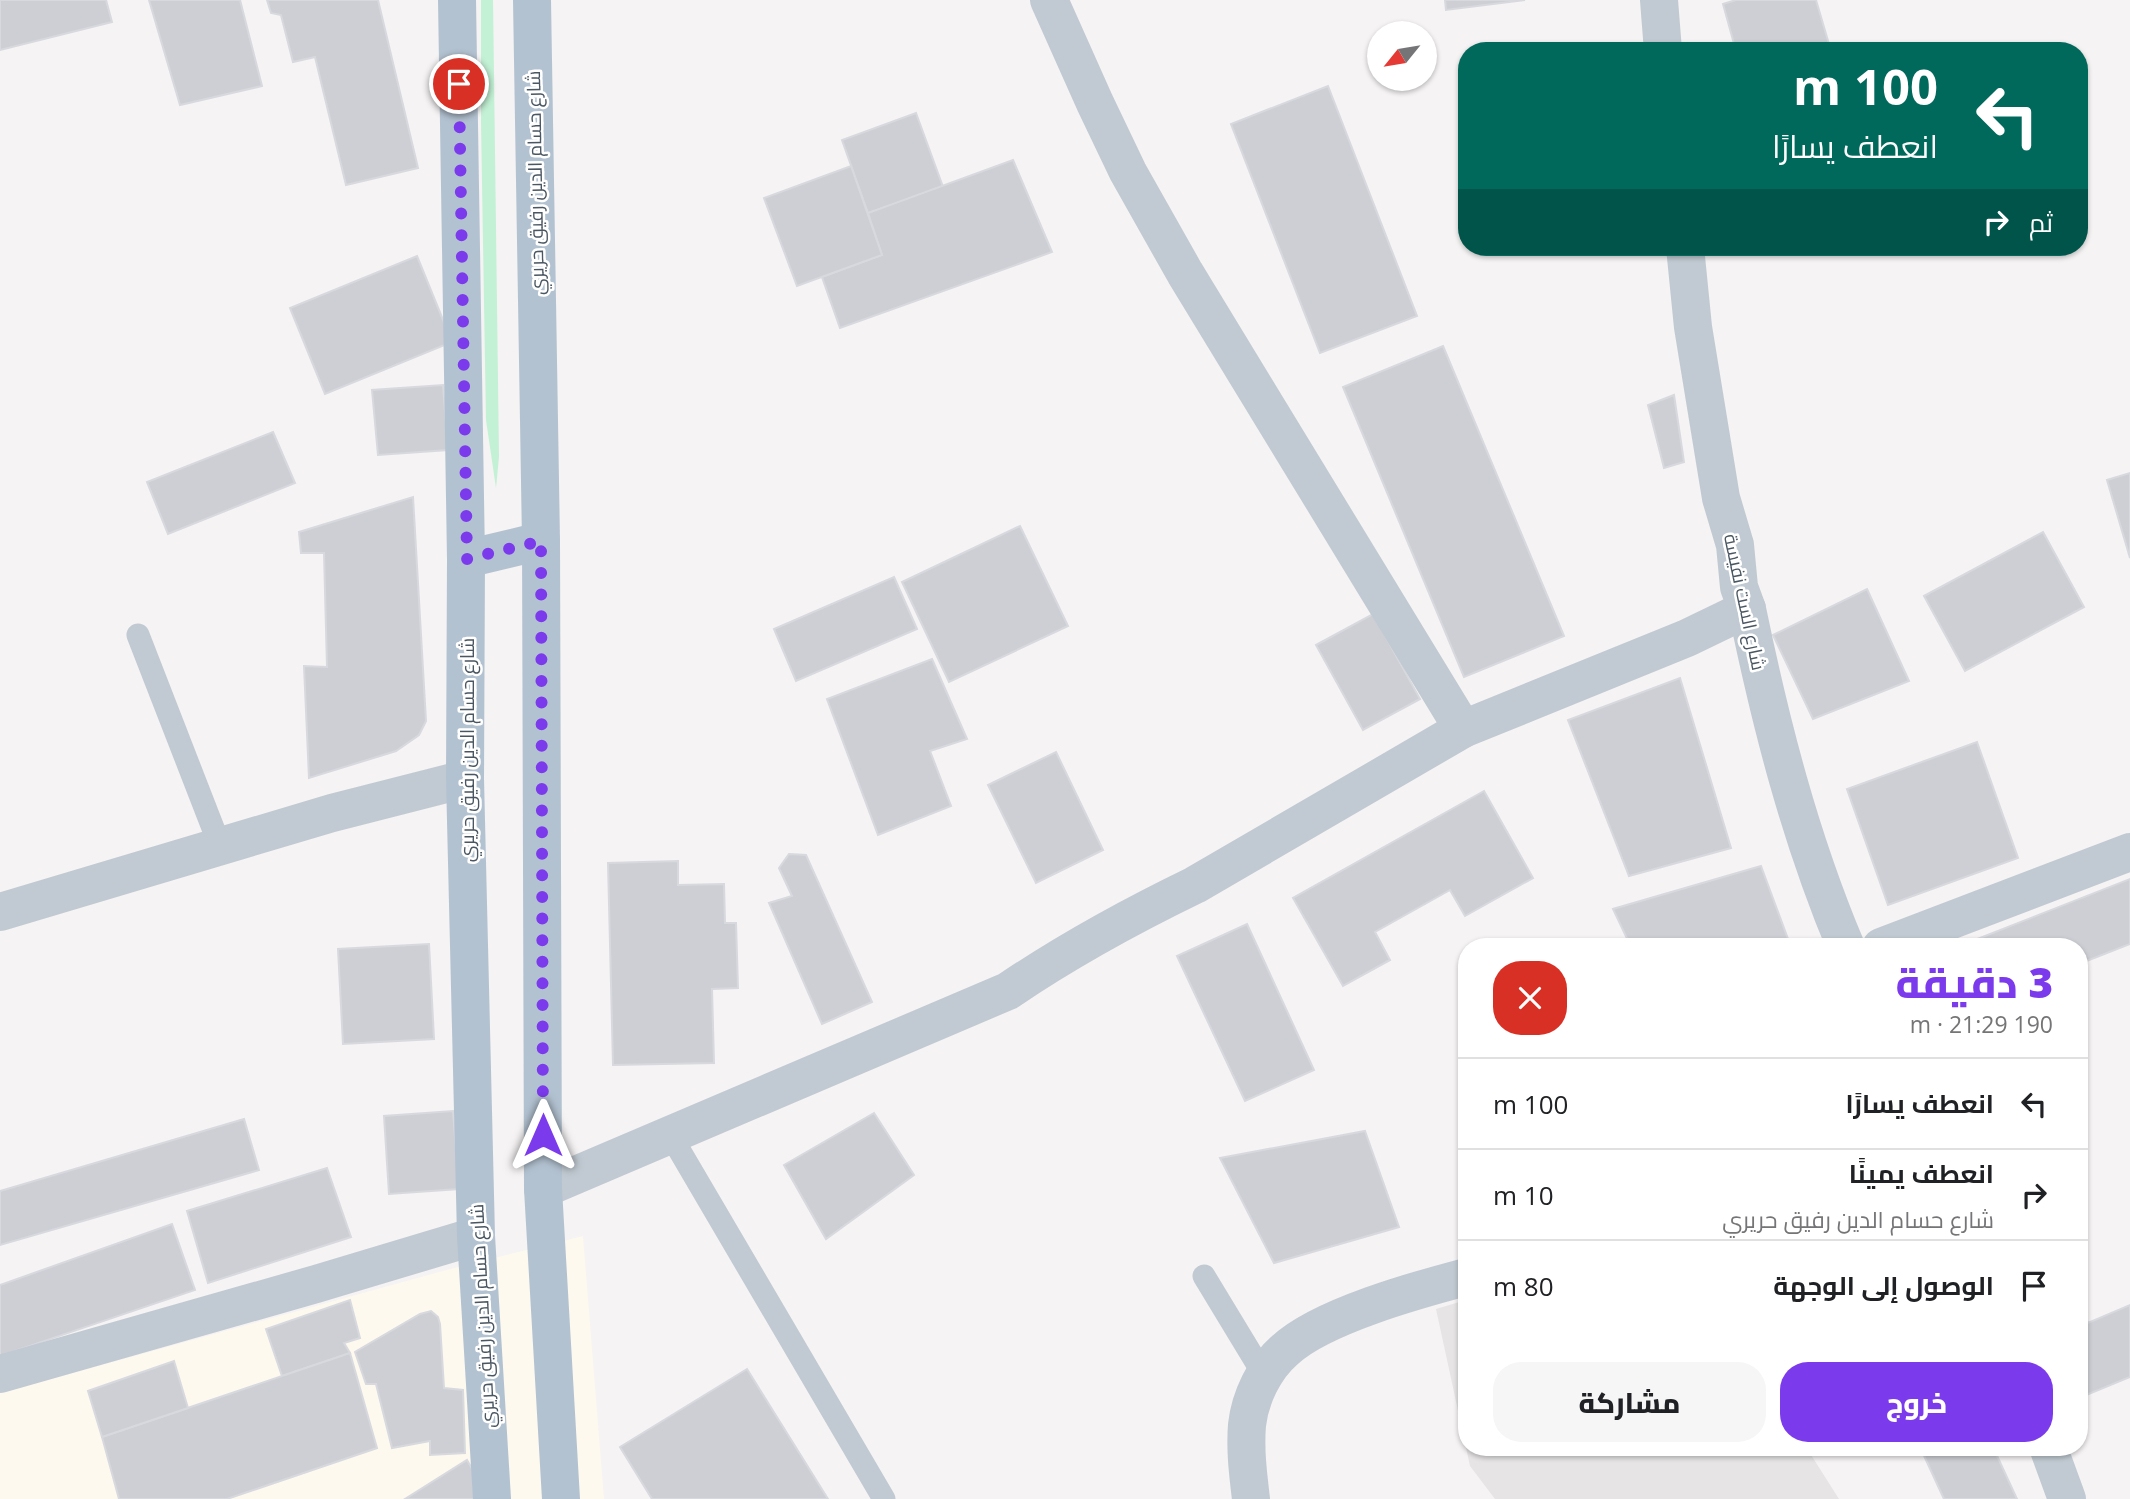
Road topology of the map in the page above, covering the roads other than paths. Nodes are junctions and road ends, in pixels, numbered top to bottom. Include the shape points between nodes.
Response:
1 (457, 0) edge
2 (532, 0) edge
3 (1049, 0) edge
4 (1659, 0) edge
5 (1662, 42) edge
6 (1686, 256) edge
7 (541, 541) junction
8 (467, 559) junction
9 (1747, 609) junction
10 (138, 635) dead end
11 (1464, 729) junction
12 (465, 779) junction
13 (220, 846) junction
14 (2130, 852) edge
15 (0, 912) edge
16 (1842, 938) edge
17 (1905, 938) edge
18 (671, 1136) junction
19 (543, 1189) junction
20 (476, 1236) junction
21 (1204, 1276) dead end
22 (1458, 1279) edge
23 (0, 1374) edge
24 (1264, 1375) junction
25 (2051, 1456) edge
26 (492, 1499) edge
27 (561, 1499) edge
28 (884, 1499) edge
29 (1251, 1499) edge
30 (2067, 1499) edge

1 - 8 main road, شارع حسام الدين رفيق حريري
2 - 7 main road, شارع حسام الدين رفيق حريري
3 - 11 street via 1134,183 1185,273
4 - 5 street
6 - 9 street, شارع الست نفيسة via 1721,498
7 - 8 main road
7 - 19 main road, شارع حسام الدين رفيق حريري
8 - 12 main road, شارع حسام الدين رفيق حريري
9 - 11 street
9 - 16 street, شارع الست نفيسة via 1782,765
10 - 13 lane
11 - 18 street via 1008,991
12 - 13 street
12 - 20 main road, شارع حسام الدين رفيق حريري
13 - 15 street
14 - 17 street
18 - 19 street
18 - 28 lane
19 - 27 main road, شارع حسام الدين رفيق حريري
20 - 23 street
20 - 26 main road, شارع حسام الدين رفيق حريري
21 - 24 lane
22 - 24 street via 1357,1311 1317,1329 1285,1350
24 - 29 street via 1247,1423
25 - 30 street

